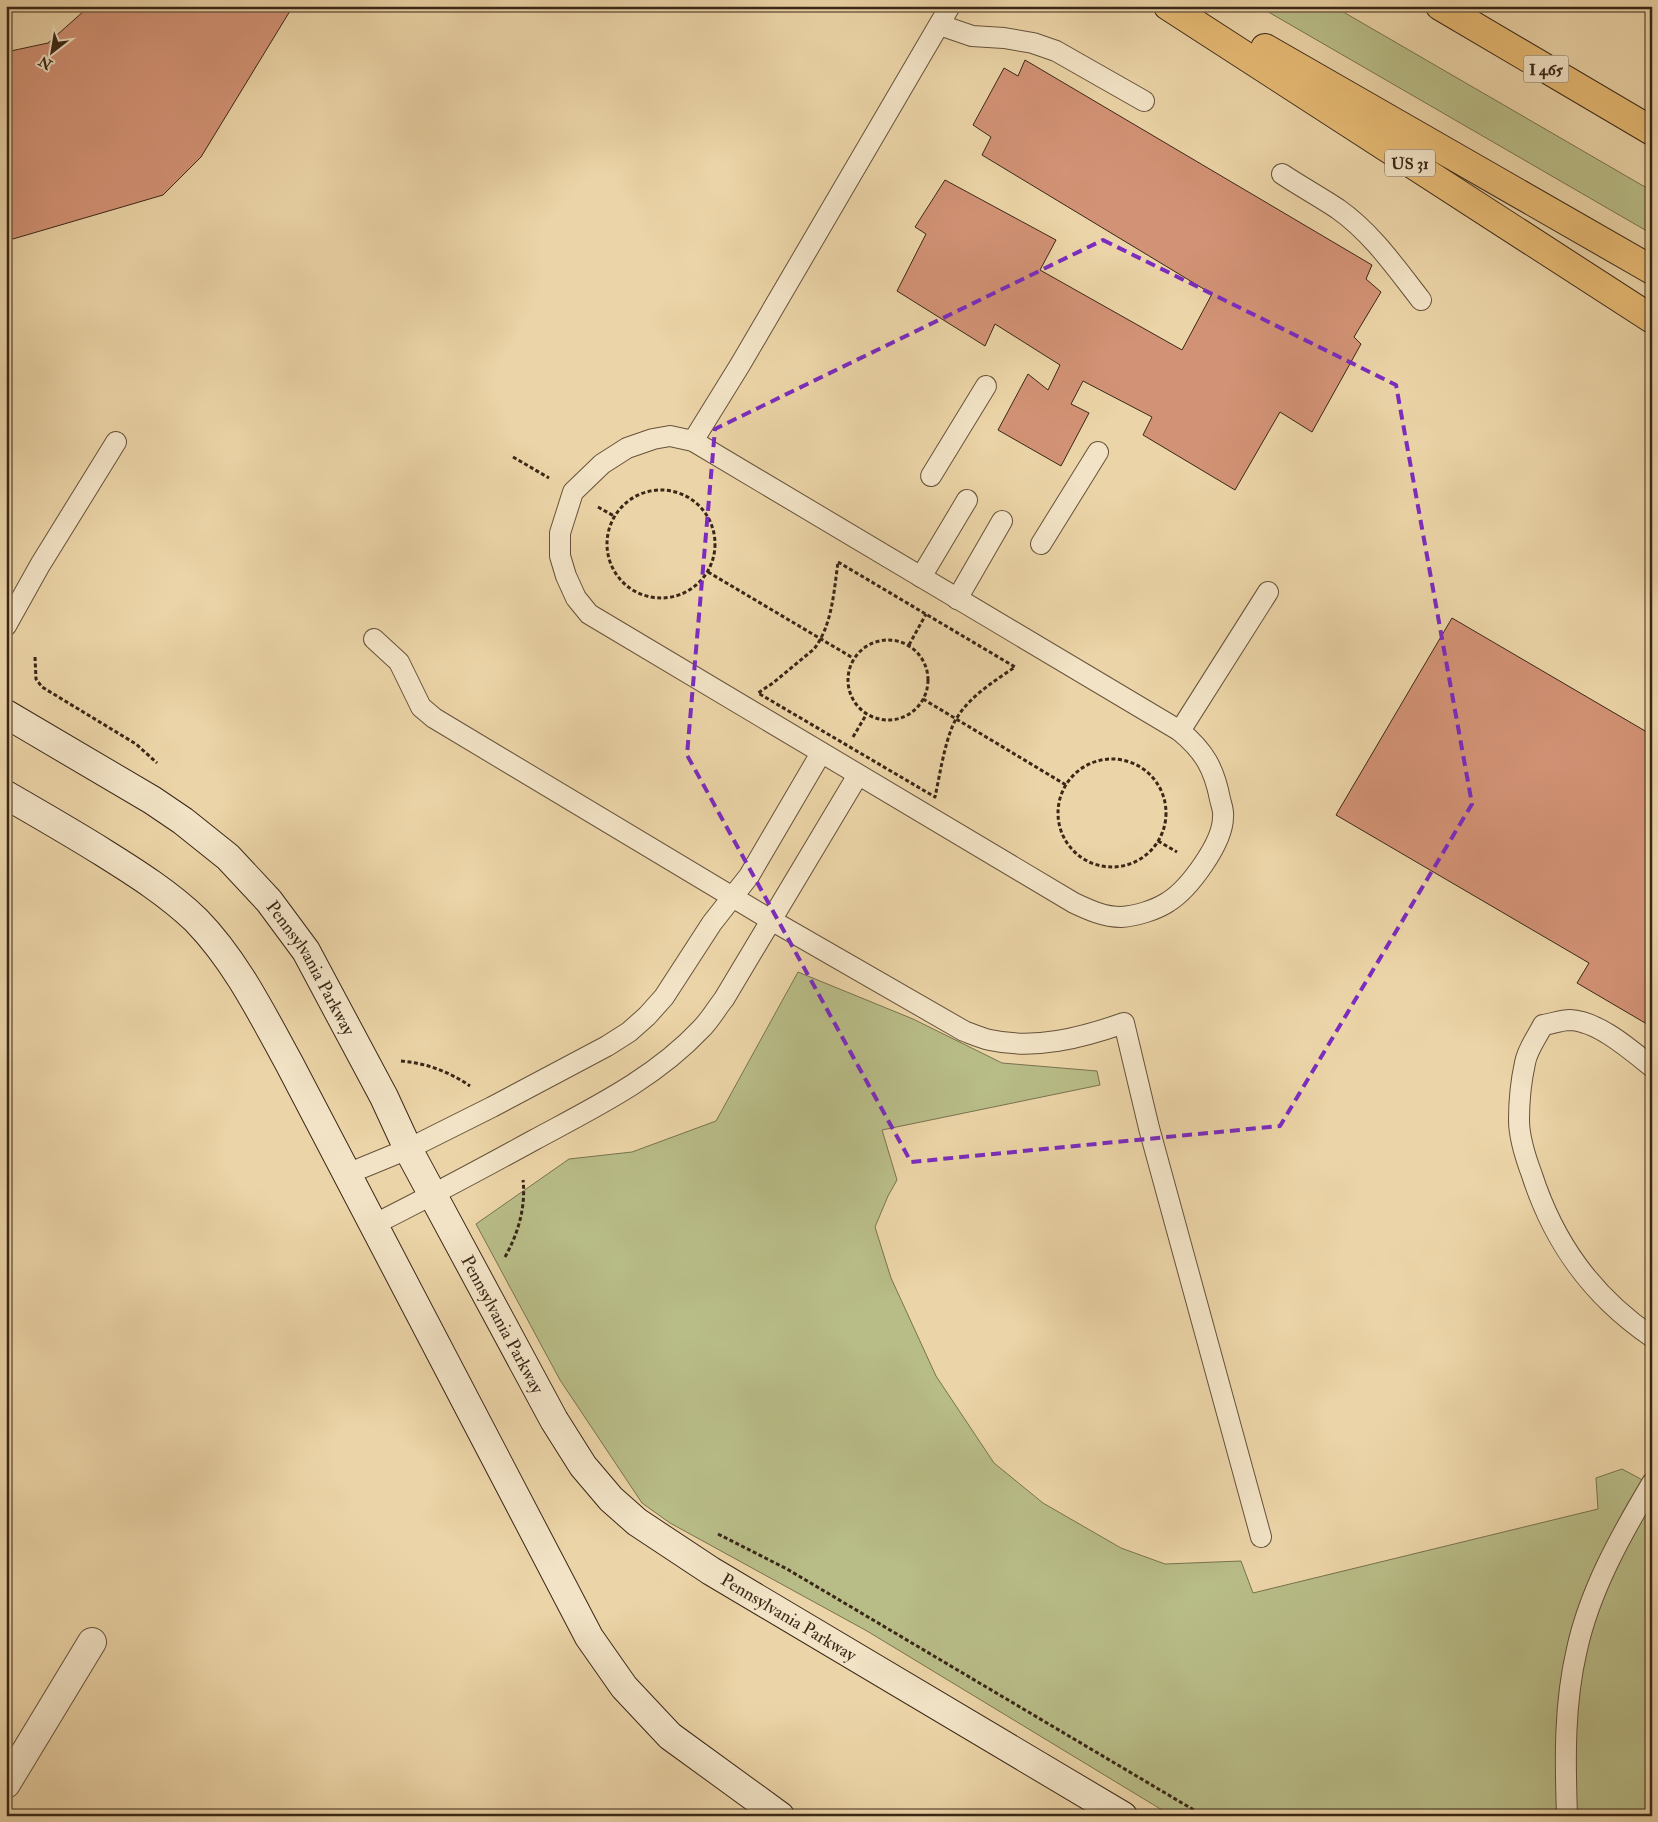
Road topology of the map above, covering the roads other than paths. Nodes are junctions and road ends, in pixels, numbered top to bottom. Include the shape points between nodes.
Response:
1 (950, 6) edge
2 (1168, 6) edge
3 (1192, 6) edge
4 (1440, 6) edge
5 (940, 24) junction
6 (1144, 101) dead end
7 (1652, 131) edge
8 (1282, 174) dead end
9 (1652, 270) edge
10 (1421, 300) dead end
11 (1652, 319) edge
12 (986, 386) dead end
13 (693, 441) junction
14 (116, 442) dead end
15 (1098, 452) dead end
16 (931, 476) dead end
17 (968, 500) dead end
18 (1002, 521) dead end
19 (1040, 544) dead end
20 (921, 577) junction
21 (1268, 592) dead end
22 (957, 599) junction
23 (6, 626) edge
24 (374, 639) dead end
25 (6, 714) edge
26 (1180, 732) junction
27 (821, 753) junction
28 (858, 775) junction
29 (6, 795) edge
30 (732, 896) junction
31 (771, 920) junction
32 (1652, 1067) edge
33 (408, 1148) junction
34 (347, 1174) junction
35 (434, 1194) junction
36 (373, 1225) junction
37 (1652, 1337) edge
38 (1652, 1483) edge
39 (1261, 1537) dead end
40 (92, 1642) dead end
41 (6, 1784) edge
42 (780, 1816) edge
43 (1123, 1816) edge
44 (1567, 1816) edge

1 - 5 lane
2 - 11 highway, US 31
3 - 9 highway
4 - 7 highway, I 465
5 - 6 lane via 972,36 1033,43 1056,51
5 - 13 lane
8 - 10 lane via 1339,210 1359,228
12 - 16 lane
13 - 20 lane
13 - 27 lane via 670,436 627,448 602,464 577,487 560,533 560,556 566,576 576,598 589,614
14 - 23 lane
15 - 19 lane
17 - 20 lane
18 - 22 lane
20 - 22 lane
21 - 26 lane
22 - 26 lane
24 - 30 lane via 398,662 421,707 434,718
25 - 33 main road, Pennsylvania Parkway via 183,821 228,857 254,884 306,951
26 - 28 lane via 1207,760 1216,780 1224,818 1212,851 1194,878 1168,902 1120,917 1098,914 1074,903
27 - 28 lane
27 - 30 lane via 749,876
28 - 31 lane
29 - 34 main road via 128,868 196,920 250,993
30 - 31 lane
30 - 33 lane via 664,997 629,1032 492,1108
31 - 35 lane via 724,999 702,1028 647,1077
31 - 39 lane via 964,1031 989,1040 1039,1045 1094,1034 1124,1023 1152,1138
32 - 37 lane via 1628,1046 1588,1024 1570,1020 1542,1025 1525,1061 1519,1122 1537,1192 1568,1253 1606,1298
33 - 34 lane
33 - 35 main road, Pennsylvania Parkway
34 - 36 main road
35 - 36 lane
35 - 43 main road, Pennsylvania Parkway via 554,1420 583,1466 611,1499 637,1522 712,1572
36 - 42 main road via 589,1637 630,1693 670,1736
38 - 44 lane via 1608,1563 1577,1649 1568,1712
40 - 41 main road

